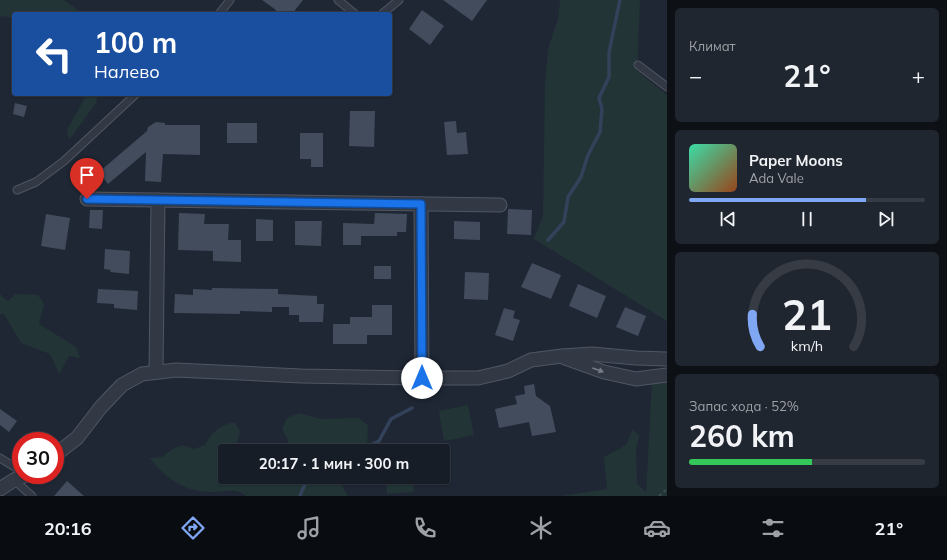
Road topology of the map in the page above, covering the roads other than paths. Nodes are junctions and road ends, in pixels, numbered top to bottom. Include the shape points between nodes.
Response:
1 (230, 0) edge
2 (338, 0) edge
3 (399, 0) edge
4 (221, 12) edge
5 (353, 12) edge
6 (384, 12) edge
7 (638, 65) dead end
8 (667, 87) edge
9 (134, 96) edge
10 (18, 190) dead end
11 (87, 199) dead end
12 (158, 200) junction
13 (421, 204) junction
14 (500, 206) dead end
15 (562, 356) junction
16 (667, 359) edge
17 (156, 372) junction
18 (667, 375) edge
19 (422, 378) junction
20 (64, 448) edge
21 (0, 458) edge
22 (12, 468) edge
23 (12, 481) edge
24 (25, 484) edge
25 (0, 489) edge
26 (32, 496) edge

1 - 4 lane
2 - 5 lane
3 - 6 lane
7 - 8 lane
9 - 10 lane via 64,160 36,182
11 - 12 street
12 - 13 street
12 - 17 street
13 - 14 street
13 - 19 street
15 - 16 street via 592,354
15 -> 18 street via 604,372 636,379
15 - 19 street via 531,360 508,371 478,378
17 - 19 street via 176,370
17 - 20 street via 142,374 122,385 77,438
21 - 22 lane
23 - 25 street
24 - 26 lane

